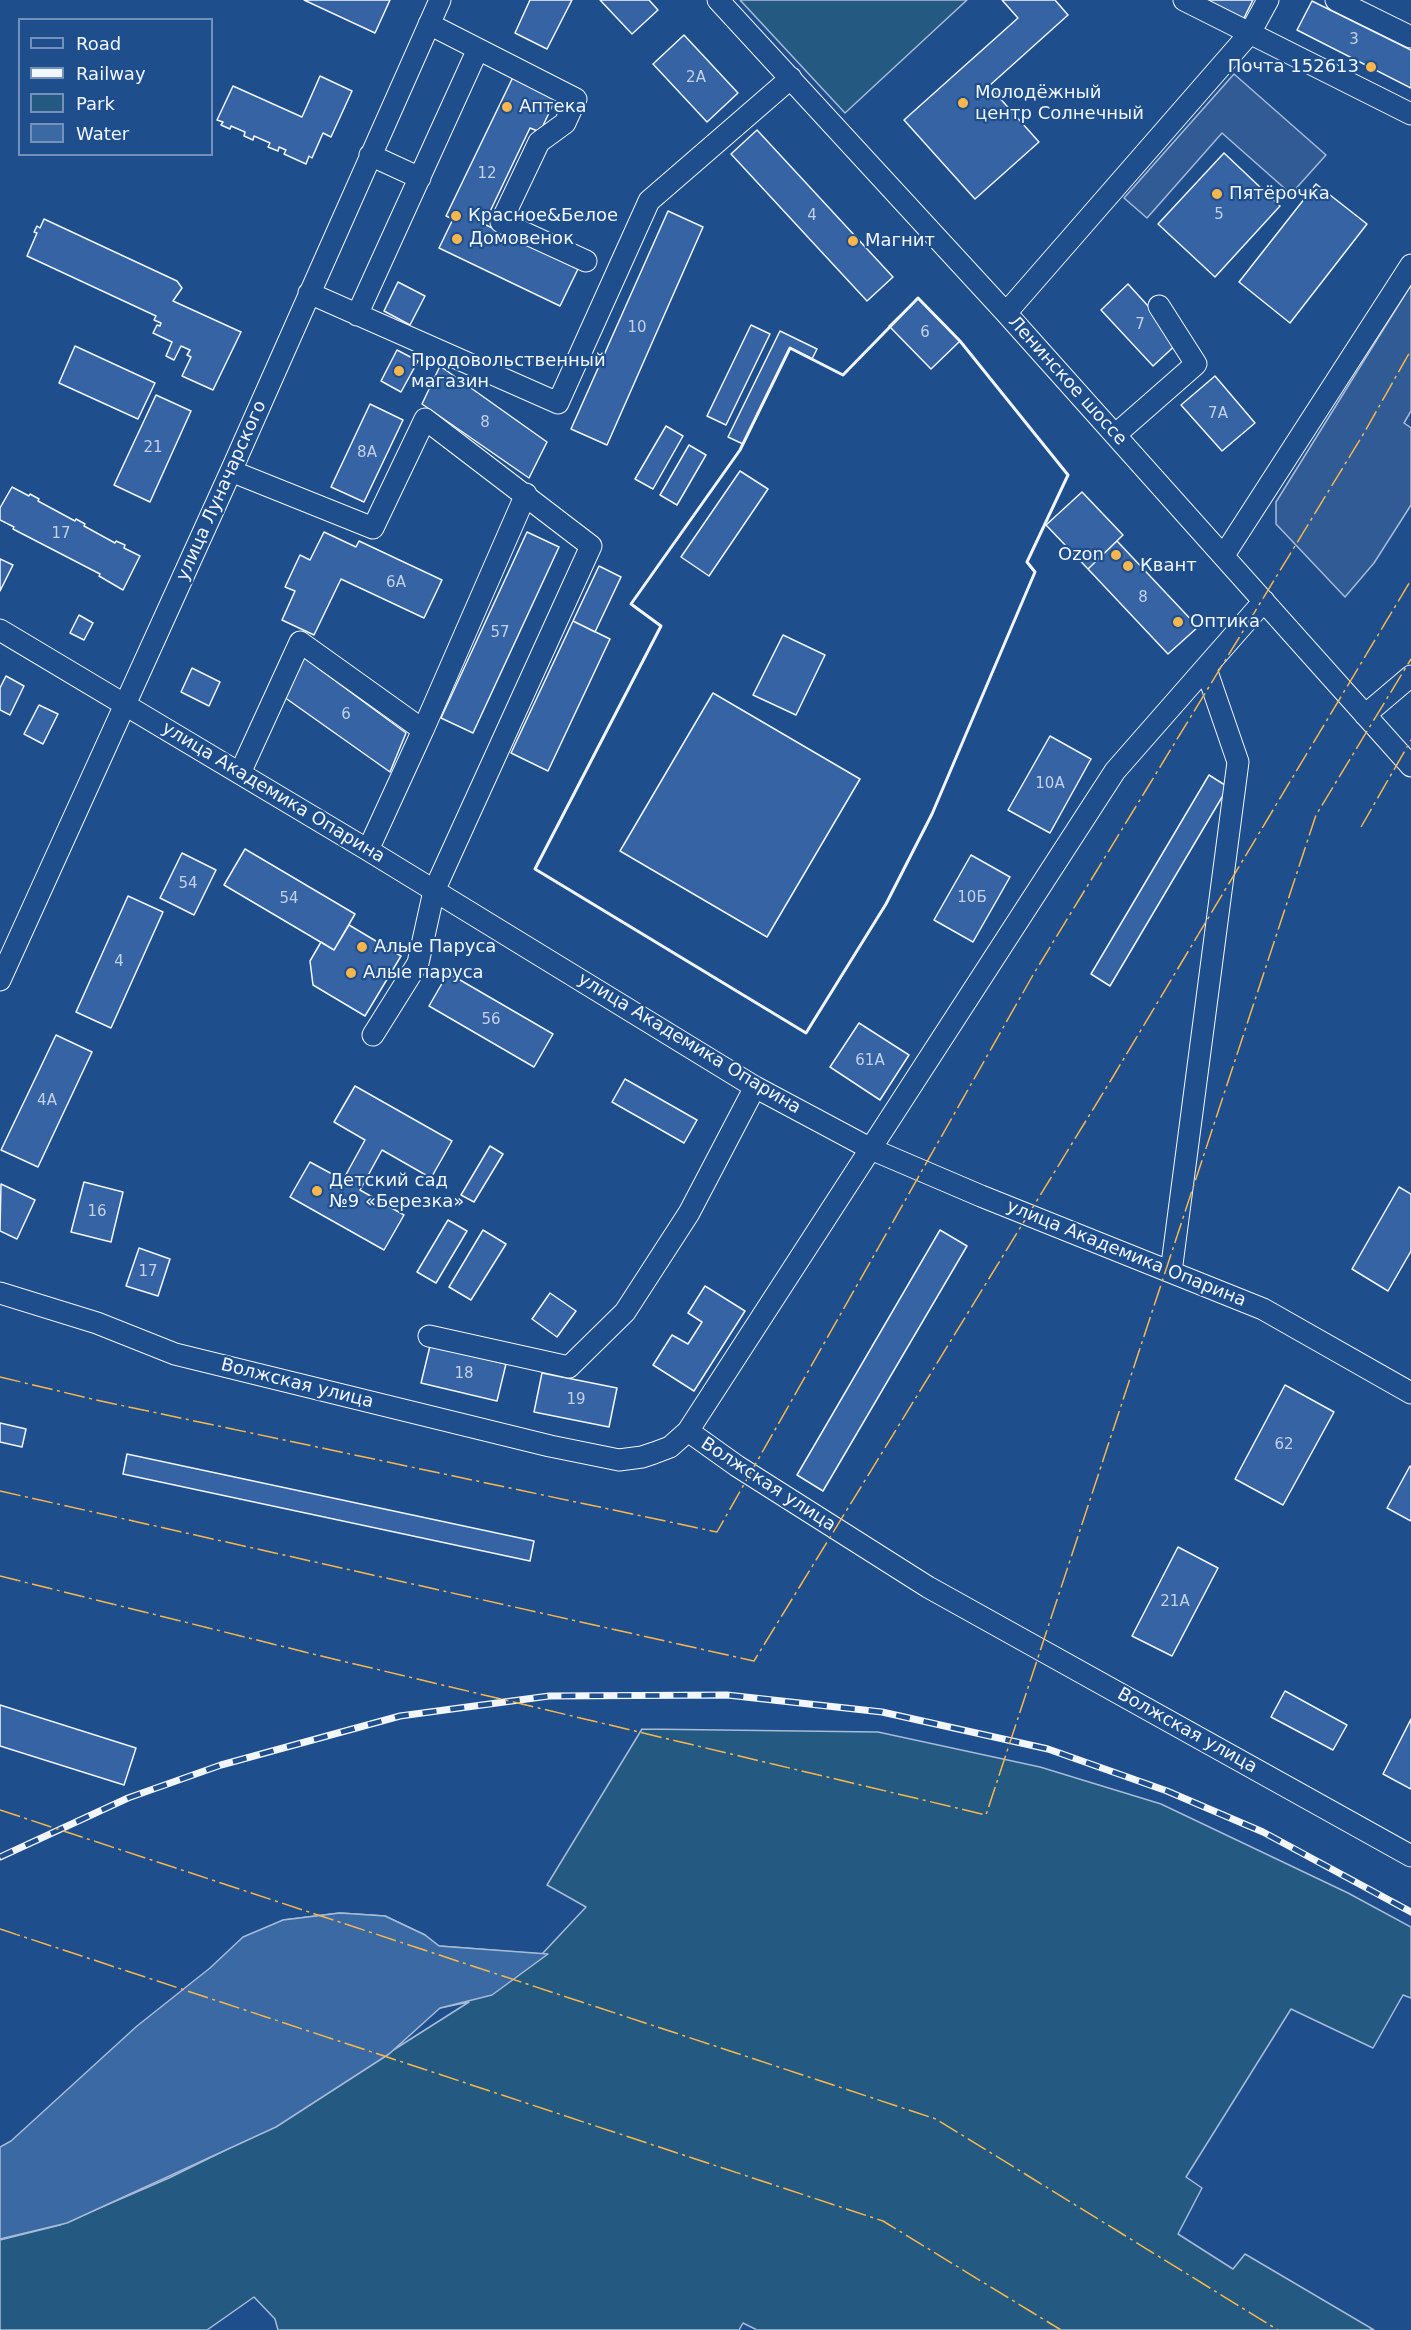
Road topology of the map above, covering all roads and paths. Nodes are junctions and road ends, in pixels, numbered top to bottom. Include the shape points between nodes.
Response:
1 (718, 0) edge
2 (1184, 0) edge
3 (1268, 0) edge
4 (1336, 0) edge
5 (436, 1) edge
6 (429, 24) junction
7 (1250, 33) junction
8 (1411, 37) edge
9 (477, 49) junction
10 (791, 78) junction
11 (1411, 114) edge
12 (370, 155) junction
13 (420, 178) junction
14 (586, 261) dead end
15 (1411, 265) edge
16 (309, 293) junction
17 (1159, 306) dead end
18 (1006, 313) junction
19 (357, 315) junction
20 (1115, 435) junction
21 (231, 471) junction
22 (526, 494) junction
23 (1224, 555) junction
24 (1264, 601) junction
25 (0, 630) edge
26 (1206, 669) junction
27 (1411, 676) edge
28 (126, 704) junction
29 (1365, 714) junction
30 (423, 730) junction
31 (1411, 766) edge
32 (240, 773) junction
33 (368, 850) junction
34 (434, 891) junction
35 (0, 980) edge
36 (373, 1035) dead end
37 (755, 1087) junction
38 (871, 1149) junction
39 (1171, 1272) junction
40 (0, 1293) edge
41 (429, 1336) dead end
42 (1411, 1393) edge
43 (688, 1431) junction
44 (1411, 1856) edge

1 - 10 street, Ленинское шоссе
2 - 7 street
3 - 7 street
4 - 8 street
5 - 6 street, улица Луначарского
6 - 9 street
6 - 12 street, улица Луначарского
7 - 11 street
7 - 18 street
9 - 13 street
9 - 14 street via 576,99 565,123 539,142 501,222
10 - 18 street, Ленинское шоссе
10 - 19 street via 648,201 558,404
12 - 13 street
12 - 16 street, улица Луначарского
13 - 19 street
15 - 23 street
16 - 19 street
16 - 21 street, улица Луначарского
17 - 20 street via 1196,364
18 - 20 street, Ленинское шоссе
20 - 23 street, Ленинское шоссе
21 - 22 street via 373,528 425,419
21 - 28 street, улица Луначарского
22 - 30 street
22 - 34 street via 591,546
23 - 24 street, Ленинское шоссе
24 - 26 street
24 - 29 street, Ленинское шоссе
25 - 28 street, улица Академика Опарина
26 - 38 street via 1115,771
26 - 39 street via 1238,762
27 - 29 street
28 - 32 street, улица Академика Опарина
28 - 35 street, улица Луначарского
29 - 31 street, Ленинское шоссе
30 - 32 street via 300,642
30 - 33 street
32 - 33 street, улица Академика Опарина
33 - 34 street, улица Академика Опарина
34 - 36 street via 418,963
34 - 37 street, улица Академика Опарина
37 - 38 street, улица Академика Опарина
37 - 41 street via 689,1213 626,1312 569,1367
38 - 39 street, улица Академика Опарина
38 - 43 street
39 - 42 street, улица Академика Опарина via 1263,1309
40 - 43 street, Волжская улица via 97,1323 175,1354 619,1460 654,1453
43 - 44 street, Волжская улица via 928,1587

